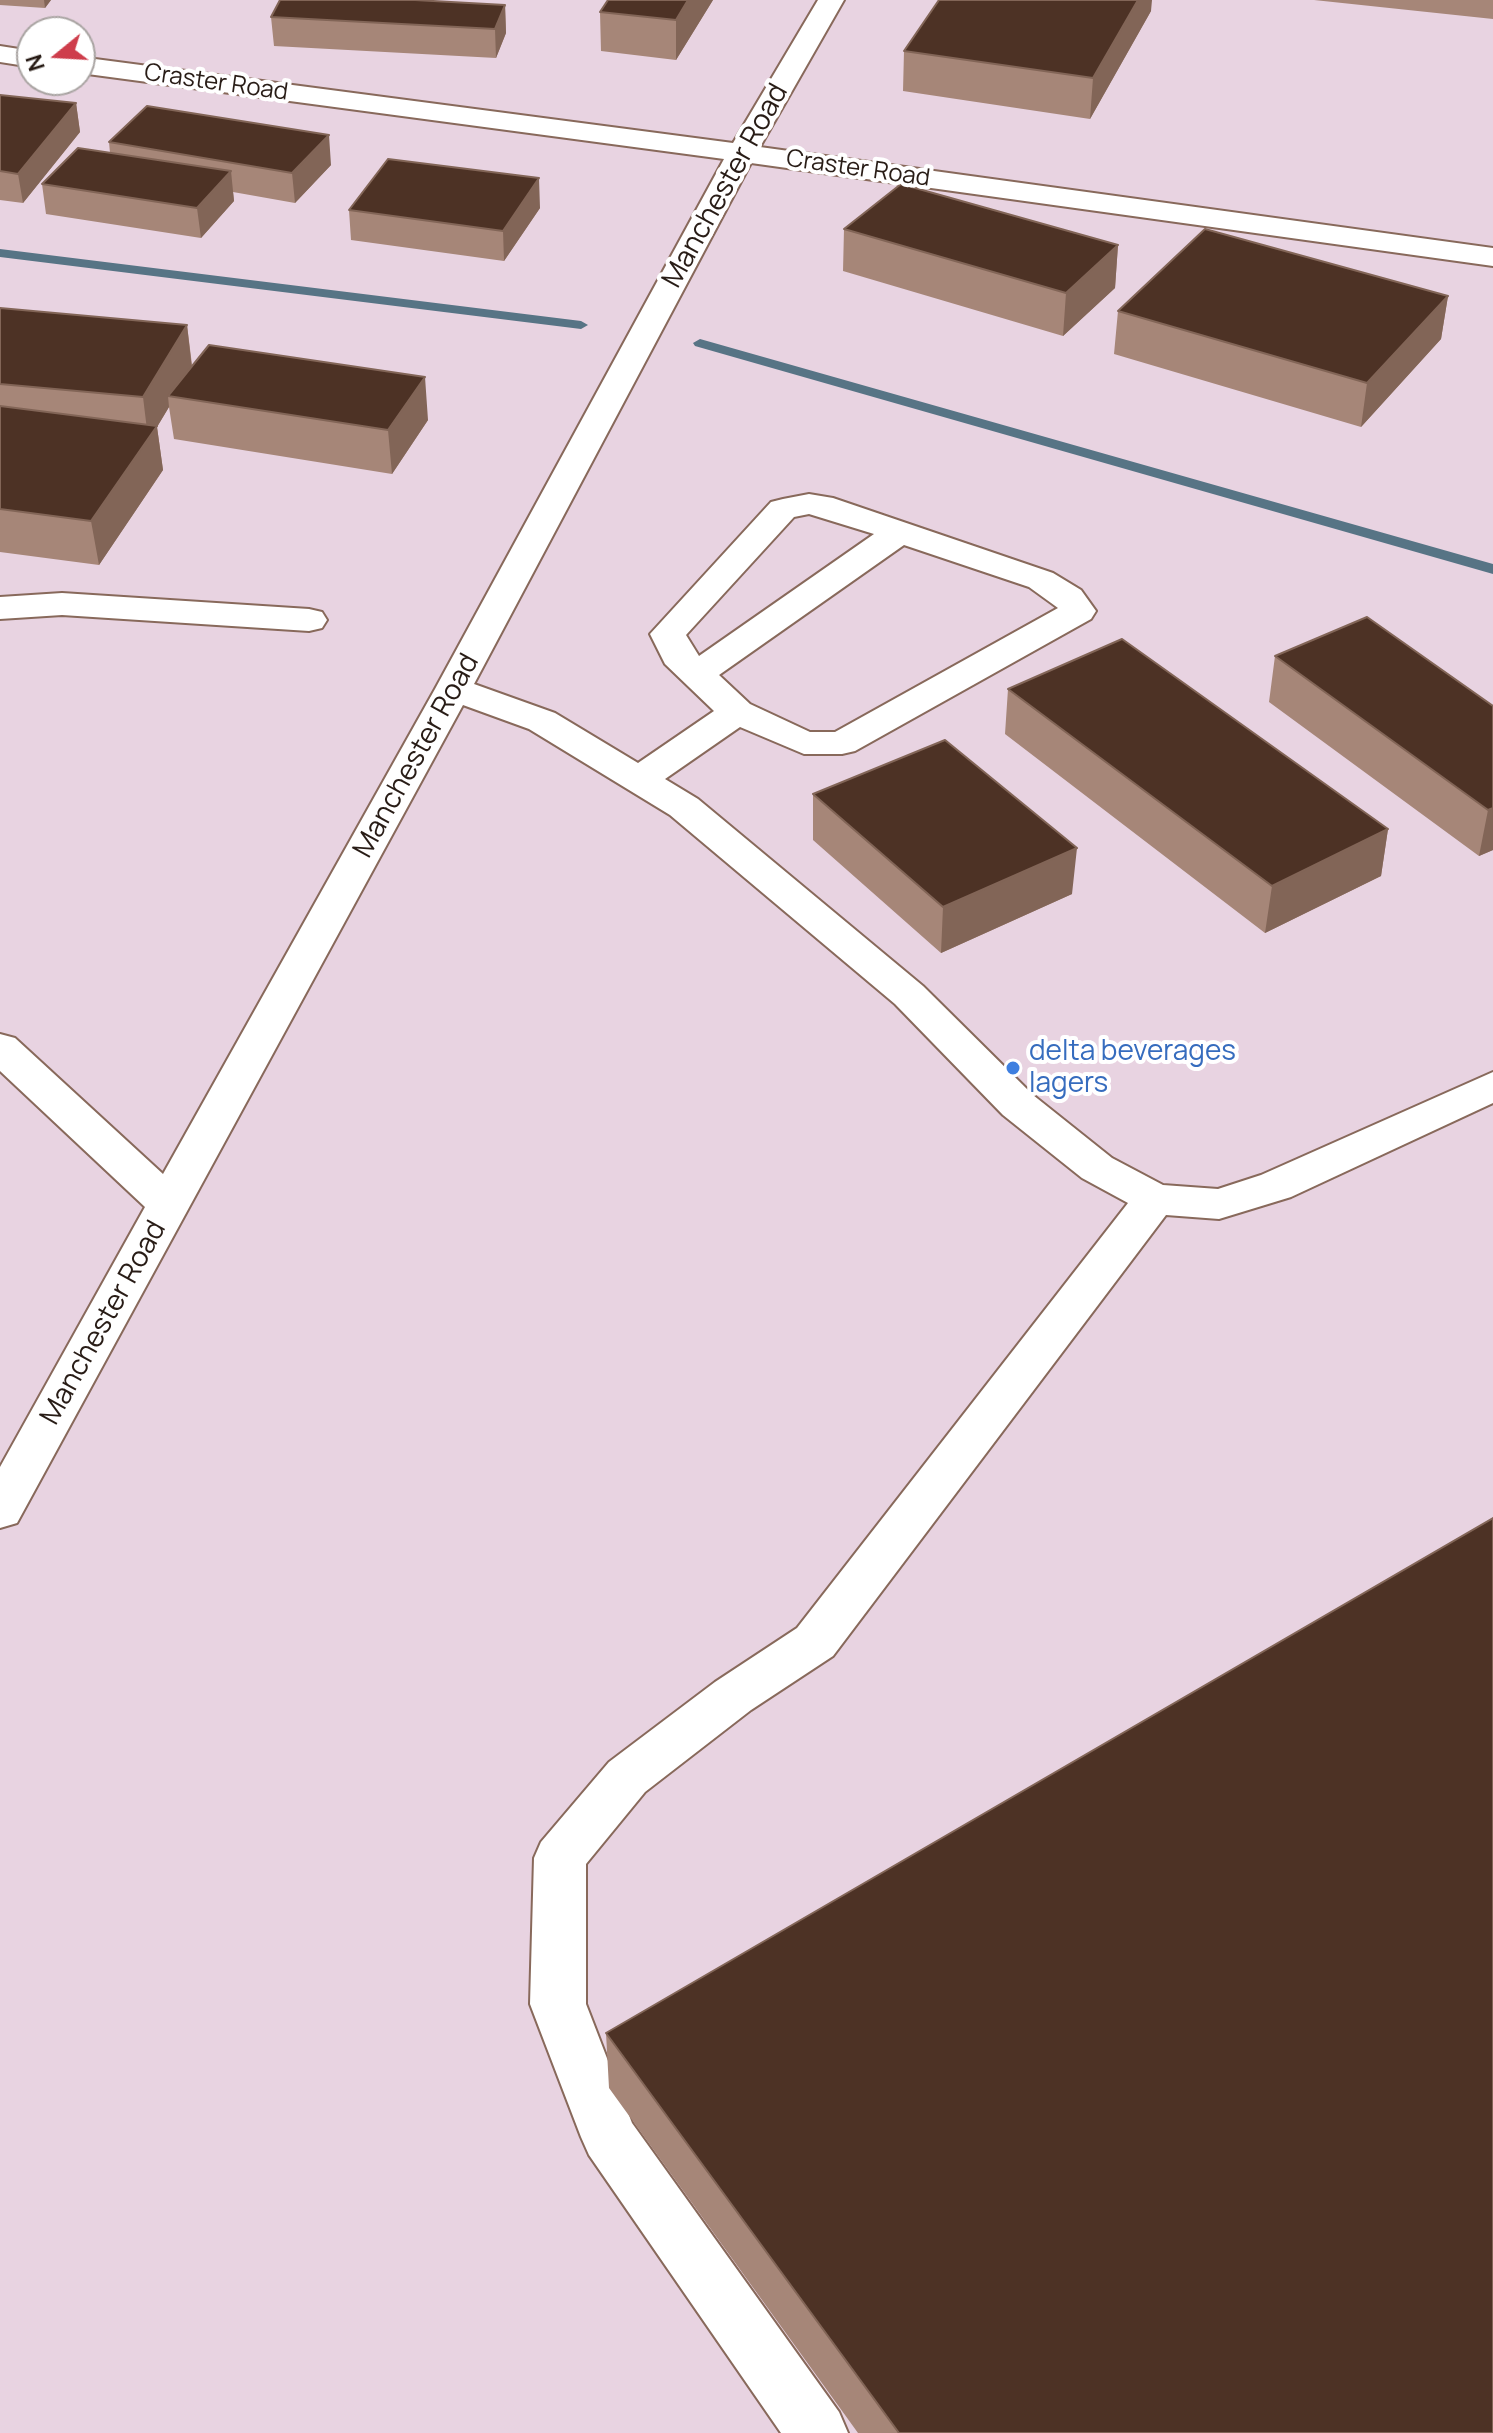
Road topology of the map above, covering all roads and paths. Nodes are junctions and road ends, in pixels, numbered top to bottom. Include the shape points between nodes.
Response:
1 (831, 0) edge
2 (96, 67) edge
3 (742, 153) junction
4 (1493, 257) edge
5 (900, 532) junction
6 (0, 608) edge
7 (309, 620) dead end
8 (697, 674) junction
9 (453, 689) junction
10 (737, 712) junction
11 (638, 780) junction
12 (0, 1048) edge
13 (1493, 1086) edge
14 (1155, 1199) junction
15 (170, 1205) junction
16 (0, 1510) edge
17 (817, 2433) edge

1 - 3 street, Manchester Road
2 - 3 street, Craster Road
3 - 4 street, Craster Road
3 - 9 street, Manchester Road
5 - 8 street
5 - 8 street via 821,505 783,509 668,634 678,656
5 - 10 street via 1041,580 1069,597 1078,611 842,743 804,743
6 - 7 street via 62,604
8 - 10 street
9 - 11 street via 542,721
9 - 15 street, Manchester Road
10 - 11 street
11 - 14 street via 684,807 886,976 1018,1105 1097,1168
12 - 15 street
13 - 14 street via 1276,1186 1219,1204
14 - 17 street via 815,1642 627,1777 560,1858 558,2004 609,2137
15 - 16 street, Manchester Road

